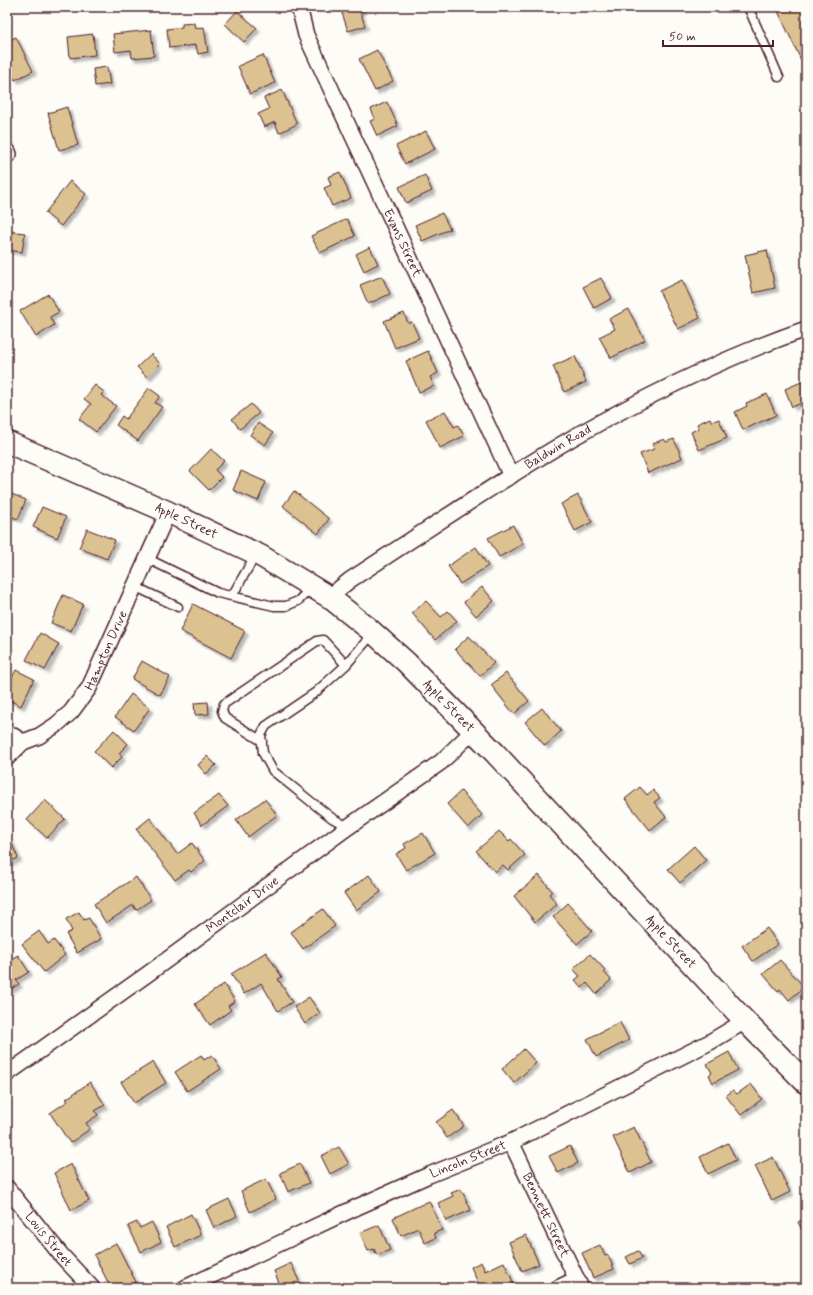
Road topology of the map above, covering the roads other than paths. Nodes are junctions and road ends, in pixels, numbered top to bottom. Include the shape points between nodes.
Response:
1 (299, 7) edge
2 (748, 7) edge
3 (779, 77) dead end
4 (806, 329) edge
5 (7, 442) edge
6 (511, 476) junction
7 (168, 512) junction
8 (256, 554) junction
9 (146, 558) junction
10 (134, 586) junction
11 (321, 592) junction
12 (232, 596) junction
13 (178, 607) dead end
14 (368, 628) junction
15 (346, 665) junction
16 (473, 731) junction
17 (7, 732) edge
18 (262, 741) junction
19 (23, 742) junction
20 (7, 758) edge
21 (348, 827) junction
22 (745, 1021) junction
23 (7, 1074) edge
24 (806, 1083) edge
25 (511, 1142) junction
26 (7, 1188) edge
27 (579, 1284) edge
28 (92, 1288) edge
29 (185, 1288) edge
30 (558, 1288) edge

1 - 6 street, Evans Street via 312,49
2 - 3 lane
4 - 6 street, Baldwin Road via 767,343 670,386 573,438
5 - 7 street, Apple Street
6 - 11 street, Baldwin Road via 350,580
7 - 8 street, Apple Street
7 - 9 street, Hampton Drive
8 - 11 street, Apple Street
8 - 12 lane
9 - 10 street, Hampton Drive
9 - 12 lane via 218,593
10 - 13 lane
10 - 19 street, Hampton Drive via 84,697 56,725
11 - 12 lane via 286,606 274,606
11 - 14 street, Apple Street
14 - 15 lane via 369,638
14 - 16 street, Apple Street via 406,662
15 - 18 lane via 316,692 266,726 261,736
15 - 18 lane via 323,640 317,641 224,704 222,711 225,718
16 - 21 street, Montclair Drive via 441,762
16 - 22 street, Apple Street
17 - 19 street
18 - 21 lane via 263,753 273,771
19 - 20 street, Hampton Drive
21 - 23 street, Montclair Drive
22 - 24 street, Apple Street
22 - 25 street, Lincoln Street via 710,1042
25 - 27 street, Bennett Street
25 - 29 street, Lincoln Street via 357,1207
26 - 28 street, Louis Street via 57,1250
27 - 30 street

